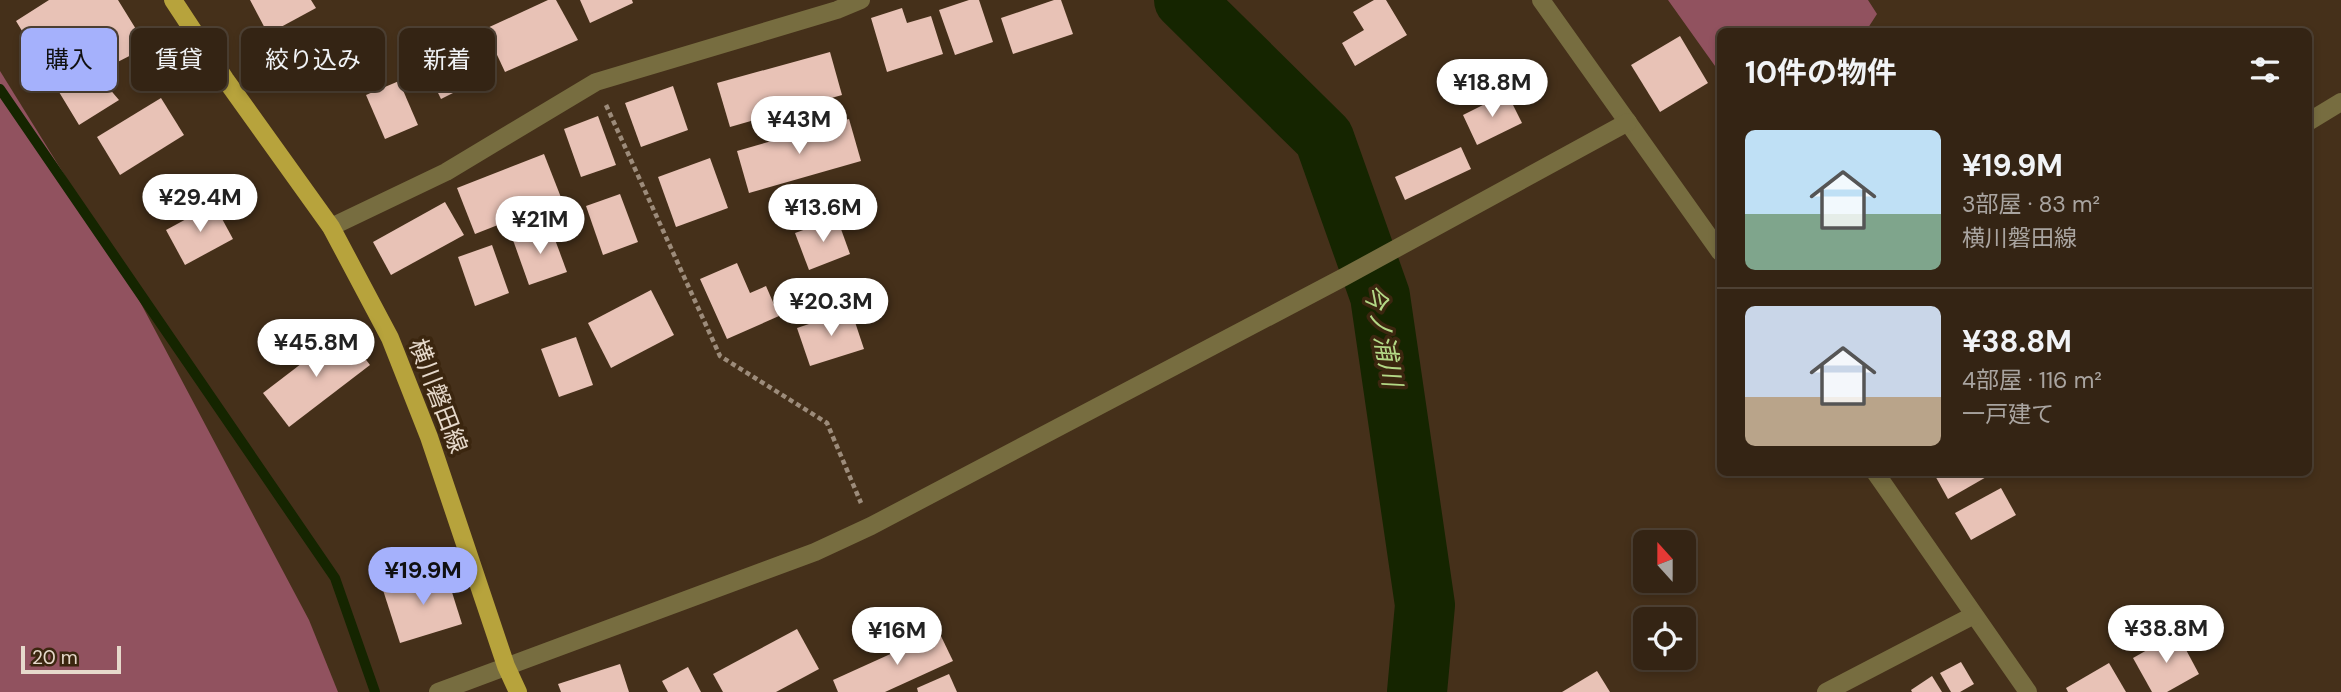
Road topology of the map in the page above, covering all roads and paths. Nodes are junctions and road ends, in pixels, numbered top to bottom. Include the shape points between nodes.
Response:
1 (173, 0) edge
2 (861, 0) edge
3 (1541, 0) edge
4 (596, 82) junction
5 (2341, 102) edge
6 (2312, 120) edge
7 (1628, 121) junction
8 (331, 228) junction
9 (1717, 248) edge
10 (1878, 476) edge
11 (871, 526) junction
12 (1974, 615) junction
13 (506, 666) junction
14 (438, 692) edge
15 (518, 692) edge
16 (1826, 692) edge
17 (2028, 692) edge

1 - 8 main road, 横川磐田線
2 - 4 street
3 - 7 street
4 - 8 street via 446,172
4 - 11 path via 720,356 827,423
5 - 6 street
7 - 9 street
7 - 11 street via 1344,277
8 - 13 main road, 横川磐田線 via 390,338
10 - 12 street
11 - 13 street via 815,552
12 - 16 street
12 - 17 street
13 - 14 street
13 - 15 main road, 横川磐田線

